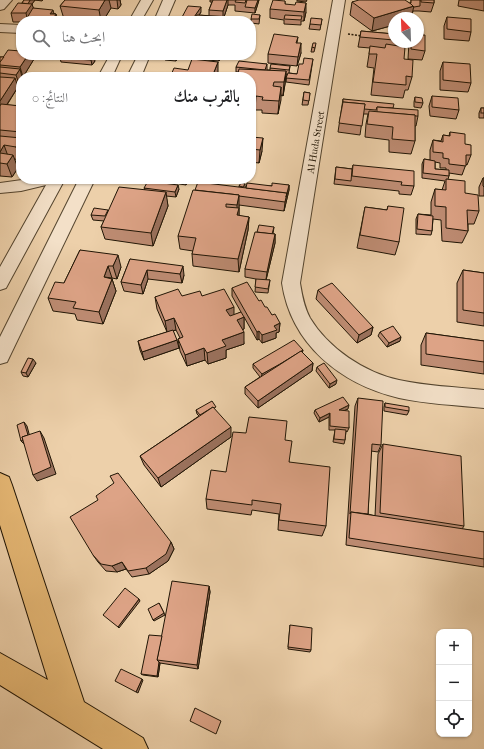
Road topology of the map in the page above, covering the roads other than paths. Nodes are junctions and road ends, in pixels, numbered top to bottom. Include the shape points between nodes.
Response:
1 (6, 0) edge
2 (147, 0) edge
3 (169, 0) edge
4 (339, 0) edge
5 (0, 6) edge
6 (138, 16) edge
7 (162, 16) edge
8 (0, 28) edge
9 (16, 29) edge
10 (114, 60) edge
11 (142, 60) edge
12 (108, 72) edge
13 (136, 72) edge
14 (31, 184) edge
15 (52, 184) edge
16 (85, 184) edge
17 (0, 189) edge
18 (31, 203) junction
19 (0, 283) edge
20 (0, 356) edge
21 (484, 398) edge
22 (0, 485) edge
23 (0, 668) edge
24 (73, 714) junction
25 (132, 749) edge

1 - 5 street
2 - 6 street
3 - 7 street
4 - 21 street, Al Huda Street via 291,283 292,300 299,317 315,339 334,357 361,375 386,386 410,391
8 - 9 street
10 - 12 street
11 - 13 street
14 - 17 street
15 - 18 street
16 - 20 street
17 - 18 street
18 - 19 street
22 - 24 main road
23 - 24 main road
24 - 25 main road

